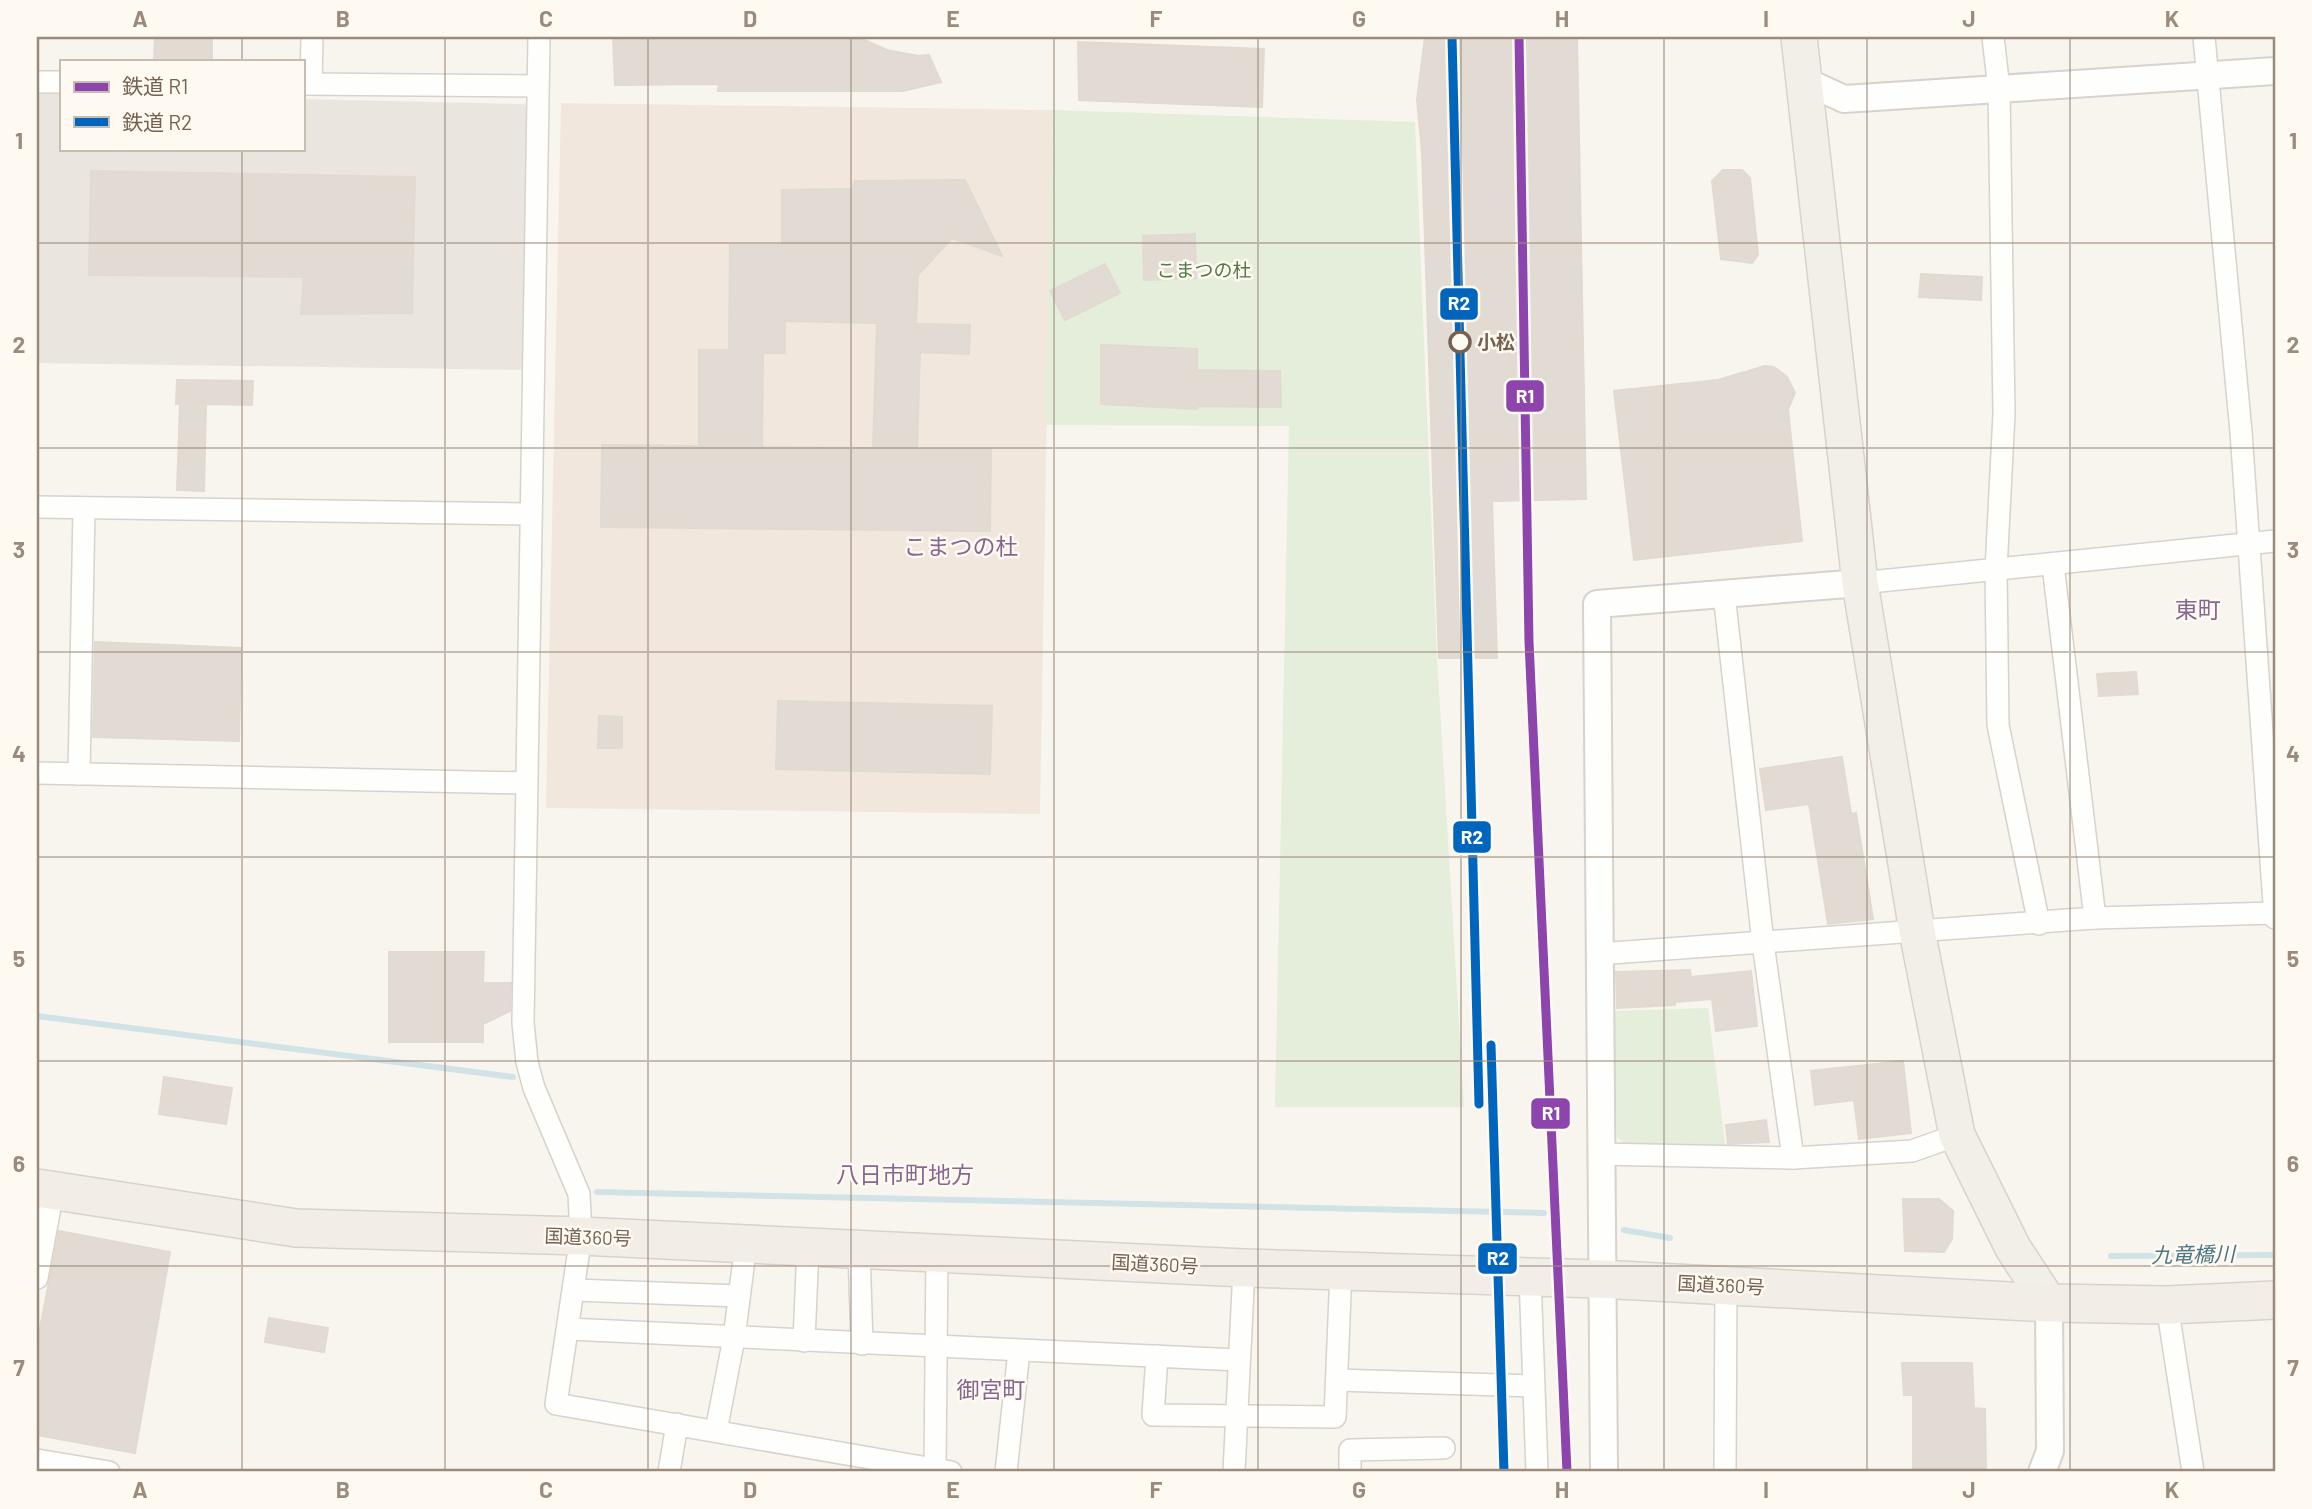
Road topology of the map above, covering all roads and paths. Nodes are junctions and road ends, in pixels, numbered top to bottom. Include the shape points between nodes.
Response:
1 (312, 37) edge
2 (539, 37) edge
3 (1799, 37) edge
4 (1993, 37) edge
5 (2204, 37) edge
6 (2275, 71) edge
7 (2207, 78) junction
8 (1803, 80) junction
9 (37, 82) edge
10 (60, 82) edge
11 (307, 84) edge
12 (538, 86) junction
13 (1999, 89) junction
14 (37, 507) edge
15 (84, 508) junction
16 (530, 514) junction
17 (2275, 541) edge
18 (2248, 544) junction
19 (2053, 565) junction
20 (1996, 570) junction
21 (1860, 583) junction
22 (1724, 594) junction
23 (37, 774) edge
24 (79, 774) junction
25 (527, 783) junction
26 (2275, 916) edge
27 (2095, 918) junction
28 (2039, 924) junction
29 (1917, 931) junction
30 (1763, 943) junction
31 (1598, 954) junction
32 (1957, 1135) junction
33 (1600, 1154) junction
34 (1793, 1158) junction
35 (45, 1190) edge
36 (582, 1236) junction
37 (746, 1244) junction
38 (808, 1247) junction
39 (859, 1250) junction
40 (937, 1253) junction
41 (1244, 1268) junction
42 (1341, 1270) junction
43 (1530, 1277) junction
44 (37, 1278) edge
45 (1600, 1279) junction
46 (1726, 1286) junction
47 (574, 1290) junction
48 (739, 1296) junction
49 (2275, 1300) edge
50 (2049, 1303) junction
51 (2167, 1305) junction
52 (568, 1329) junction
53 (734, 1338) junction
54 (804, 1341) junction
55 (862, 1344) junction
56 (935, 1348) junction
57 (1018, 1351) junction
58 (1157, 1356) junction
59 (1240, 1360) junction
60 (1337, 1380) junction
61 (1534, 1385) junction
62 (1237, 1417) junction
63 (677, 1424) junction
64 (716, 1431) junction
65 (1444, 1448) dead end
66 (37, 1460) edge
67 (943, 1471) edge
68 (109, 1472) edge
69 (669, 1472) edge
70 (1006, 1472) edge
71 (1234, 1472) edge
72 (1350, 1472) edge
73 (1537, 1472) edge
74 (1604, 1472) edge
75 (1725, 1472) edge
76 (2042, 1472) edge
77 (2193, 1472) edge

1 - 11 street
2 - 12 street
3 - 8 main road
4 - 13 street
5 - 7 street
6 - 7 street
7 - 13 street
7 - 18 street
8 - 13 street via 1844,99
8 - 21 main road
9 - 10 street
11 - 12 street
12 - 16 street
13 - 20 street via 2004,414
14 - 15 street
15 - 16 street
15 - 24 street
16 - 25 street
17 - 18 street
18 - 19 street
18 - 26 street
19 - 20 street
19 - 27 street
20 - 21 street
20 - 28 street via 1998,725
21 - 22 street
21 - 29 main road
22 - 30 street
22 - 31 street via 1597,604
23 - 24 street
24 - 25 street
25 - 36 street via 523,1023 527,1062 579,1195
26 - 27 street
27 - 28 street
28 - 29 street
29 - 30 street
29 - 32 main road
30 - 31 street
30 - 34 street
31 - 33 street
32 - 34 street via 1912,1151
32 - 50 main road via 2012,1248
33 - 34 street
33 - 45 street
35 - 36 highway, 国道360号 via 296,1228
35 - 44 street
36 - 37 highway, 国道360号
36 - 47 street
37 - 38 highway, 国道360号
37 - 48 street
38 - 39 highway, 国道360号
38 - 54 street
39 - 40 highway, 国道360号
39 - 55 street
40 - 41 highway, 国道360号
40 - 56 street
41 - 42 highway, 国道360号
41 - 59 street
42 - 43 highway, 国道360号
42 - 60 street
43 - 45 highway, 国道360号
43 - 61 street
45 - 46 highway, 国道360号
45 - 74 street
46 - 50 highway, 国道360号
46 - 75 street
47 - 48 street
47 - 52 street
48 - 53 street
49 - 51 highway, 国道360号
50 - 51 highway, 国道360号
50 - 76 street via 2050,1451
51 - 77 street
52 - 53 street
52 - 63 street via 556,1404
53 - 54 street
53 - 64 street
54 - 55 street
55 - 56 street
56 - 57 street
56 - 67 street
57 - 58 street
57 - 70 street
58 - 59 street
58 - 62 street via 1153,1415
59 - 62 street
60 - 61 street
60 - 62 street via 1335,1417
61 - 73 street
62 - 71 street
63 - 64 street
63 - 69 street
64 - 67 street
65 - 72 street via 1350,1450
66 - 68 street

